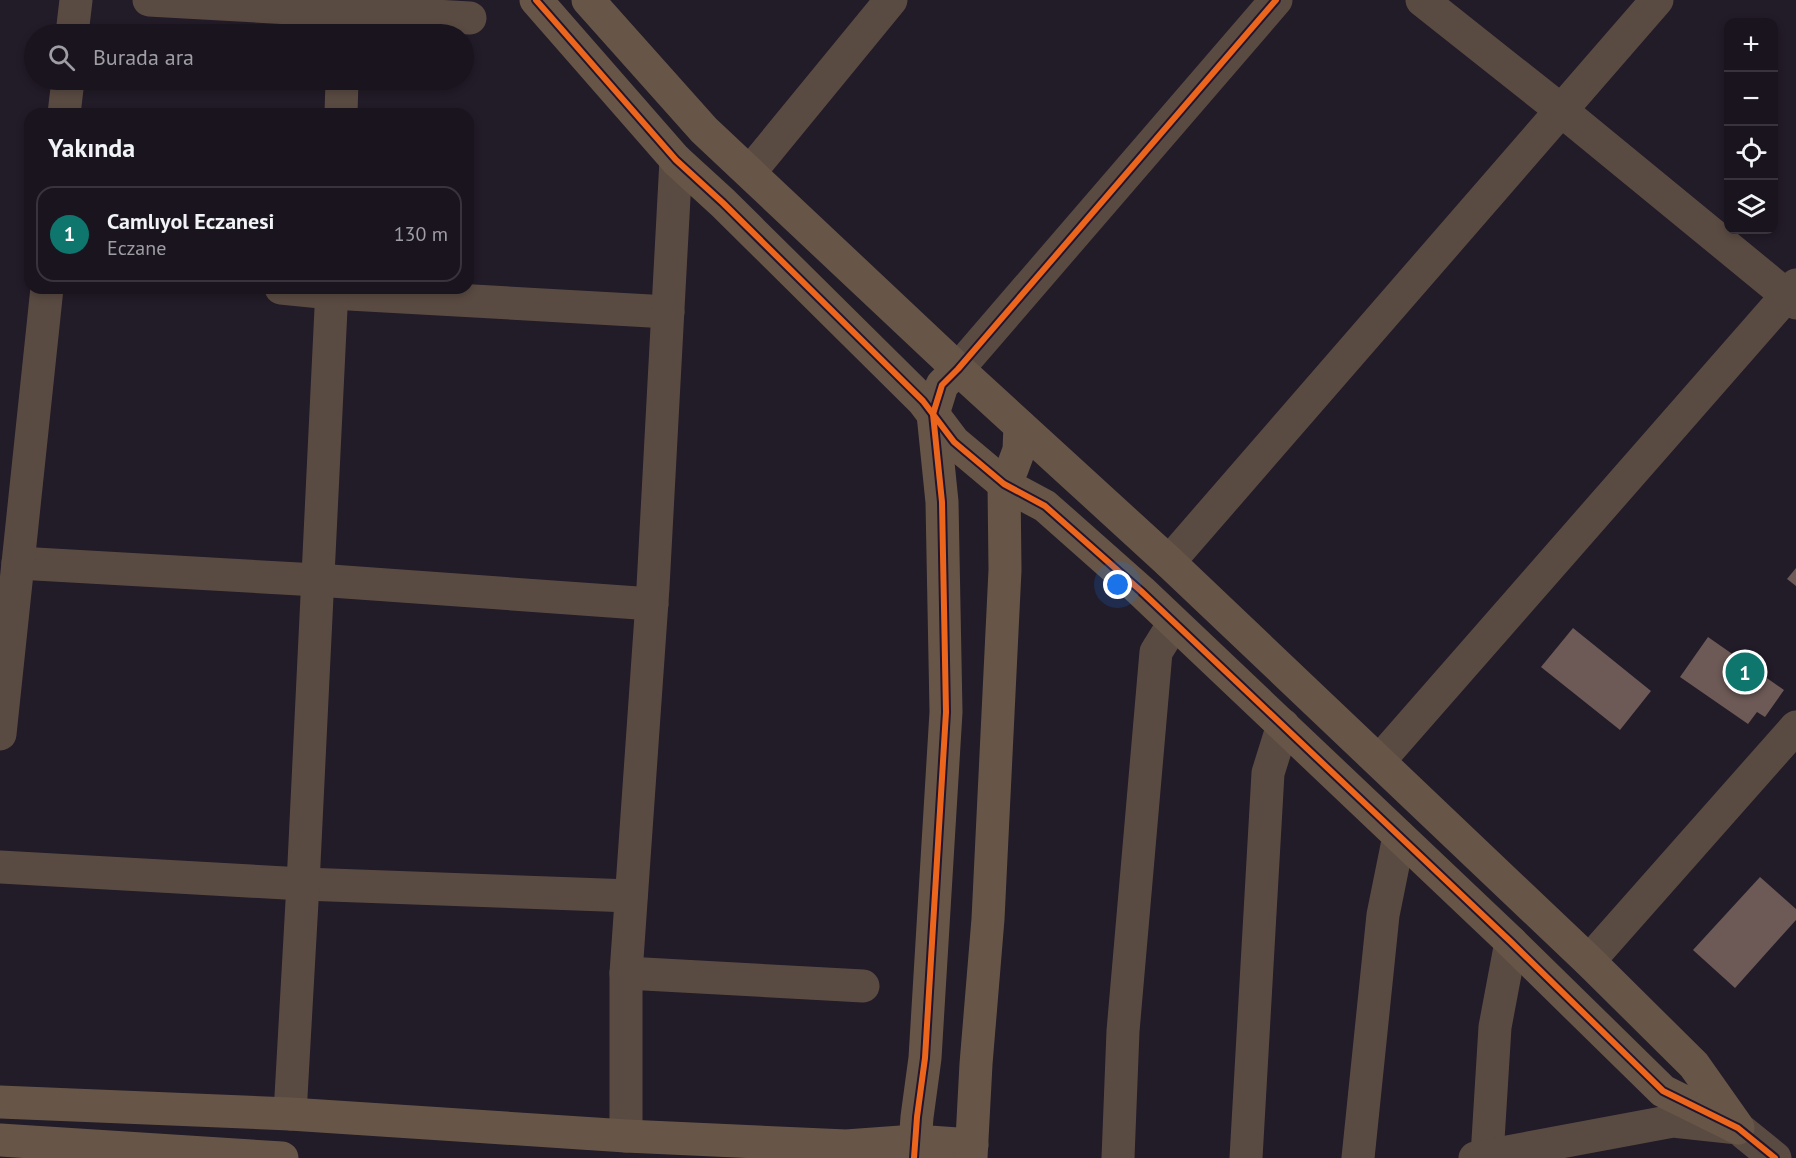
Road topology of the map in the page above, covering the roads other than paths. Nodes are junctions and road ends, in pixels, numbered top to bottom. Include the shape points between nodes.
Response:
1 (76, 0) edge
2 (149, 0) edge
3 (536, 0) edge
4 (588, 0) edge
5 (891, 0) edge
6 (1276, 0) edge
7 (1422, 0) edge
8 (1657, 0) edge
9 (470, 18) dead end
10 (345, 22) edge
11 (73, 24) edge
12 (67, 90) edge
13 (342, 90) edge
14 (65, 108) edge
15 (341, 108) edge
16 (1562, 111) junction
17 (676, 160) junction
18 (750, 172) junction
19 (46, 294) edge
20 (332, 294) edge
21 (393, 294) edge
22 (1793, 295) edge
23 (668, 312) junction
24 (958, 369) junction
25 (933, 414) junction
26 (1020, 426) junction
27 (1004, 484) junction
28 (1169, 562) junction
29 (18, 563) junction
30 (317, 580) junction
31 (652, 603) junction
32 (1174, 622) junction
33 (1282, 725) junction
34 (1796, 727) edge
35 (0, 734) edge
36 (1379, 761) junction
37 (1399, 836) junction
38 (0, 867) edge
39 (303, 884) junction
40 (631, 896) junction
41 (1511, 942) junction
42 (1589, 961) junction
43 (626, 973) junction
44 (863, 986) dead end
45 (0, 1102) edge
46 (290, 1114) junction
47 (626, 1136) junction
48 (0, 1140) edge
49 (1742, 1143) edge
50 (915, 1149) edge
51 (971, 1151) edge
52 (1481, 1157) edge
53 (282, 1158) edge
54 (1118, 1158) edge
55 (1246, 1158) edge
56 (1359, 1158) edge
57 (1775, 1158) edge

1 - 11 street
2 - 10 street
3 - 17 street
4 - 18 street via 704,130
5 - 18 street
6 - 24 street
7 - 16 street
8 - 16 street
9 - 10 street
12 - 14 street
13 - 15 street
16 - 22 street
16 - 28 street
17 - 23 street
17 - 25 street via 732,211
18 - 24 street
19 - 29 street
20 - 30 street
21 - 23 street
22 - 36 street
23 - 31 street
24 - 25 street via 942,385
24 - 26 street
25 - 27 street via 954,442
25 - 50 street via 942,502 946,712 925,1058
26 - 27 street via 1019,450
26 - 28 street
27 - 32 street via 1045,506
27 - 51 street via 1005,570 988,919
28 - 36 street
29 - 30 street
29 - 35 street
30 - 31 street
30 - 39 street
31 - 40 street
32 - 33 street
32 - 54 street via 1156,652 1123,1031
33 - 37 street
33 - 55 street via 1268,773
34 - 42 street
36 - 42 street
37 - 41 street
37 - 56 street via 1383,915
38 - 39 street
39 - 40 street
39 - 46 street
40 - 43 street
41 - 49 street via 1663,1091
41 - 52 street via 1495,1027
42 - 49 street via 1694,1065
43 - 44 street
43 - 47 street
45 - 46 street
46 - 47 street
47 - 50 street
48 - 53 street
49 - 52 street via 1673,1121
49 - 57 street
50 - 51 street

